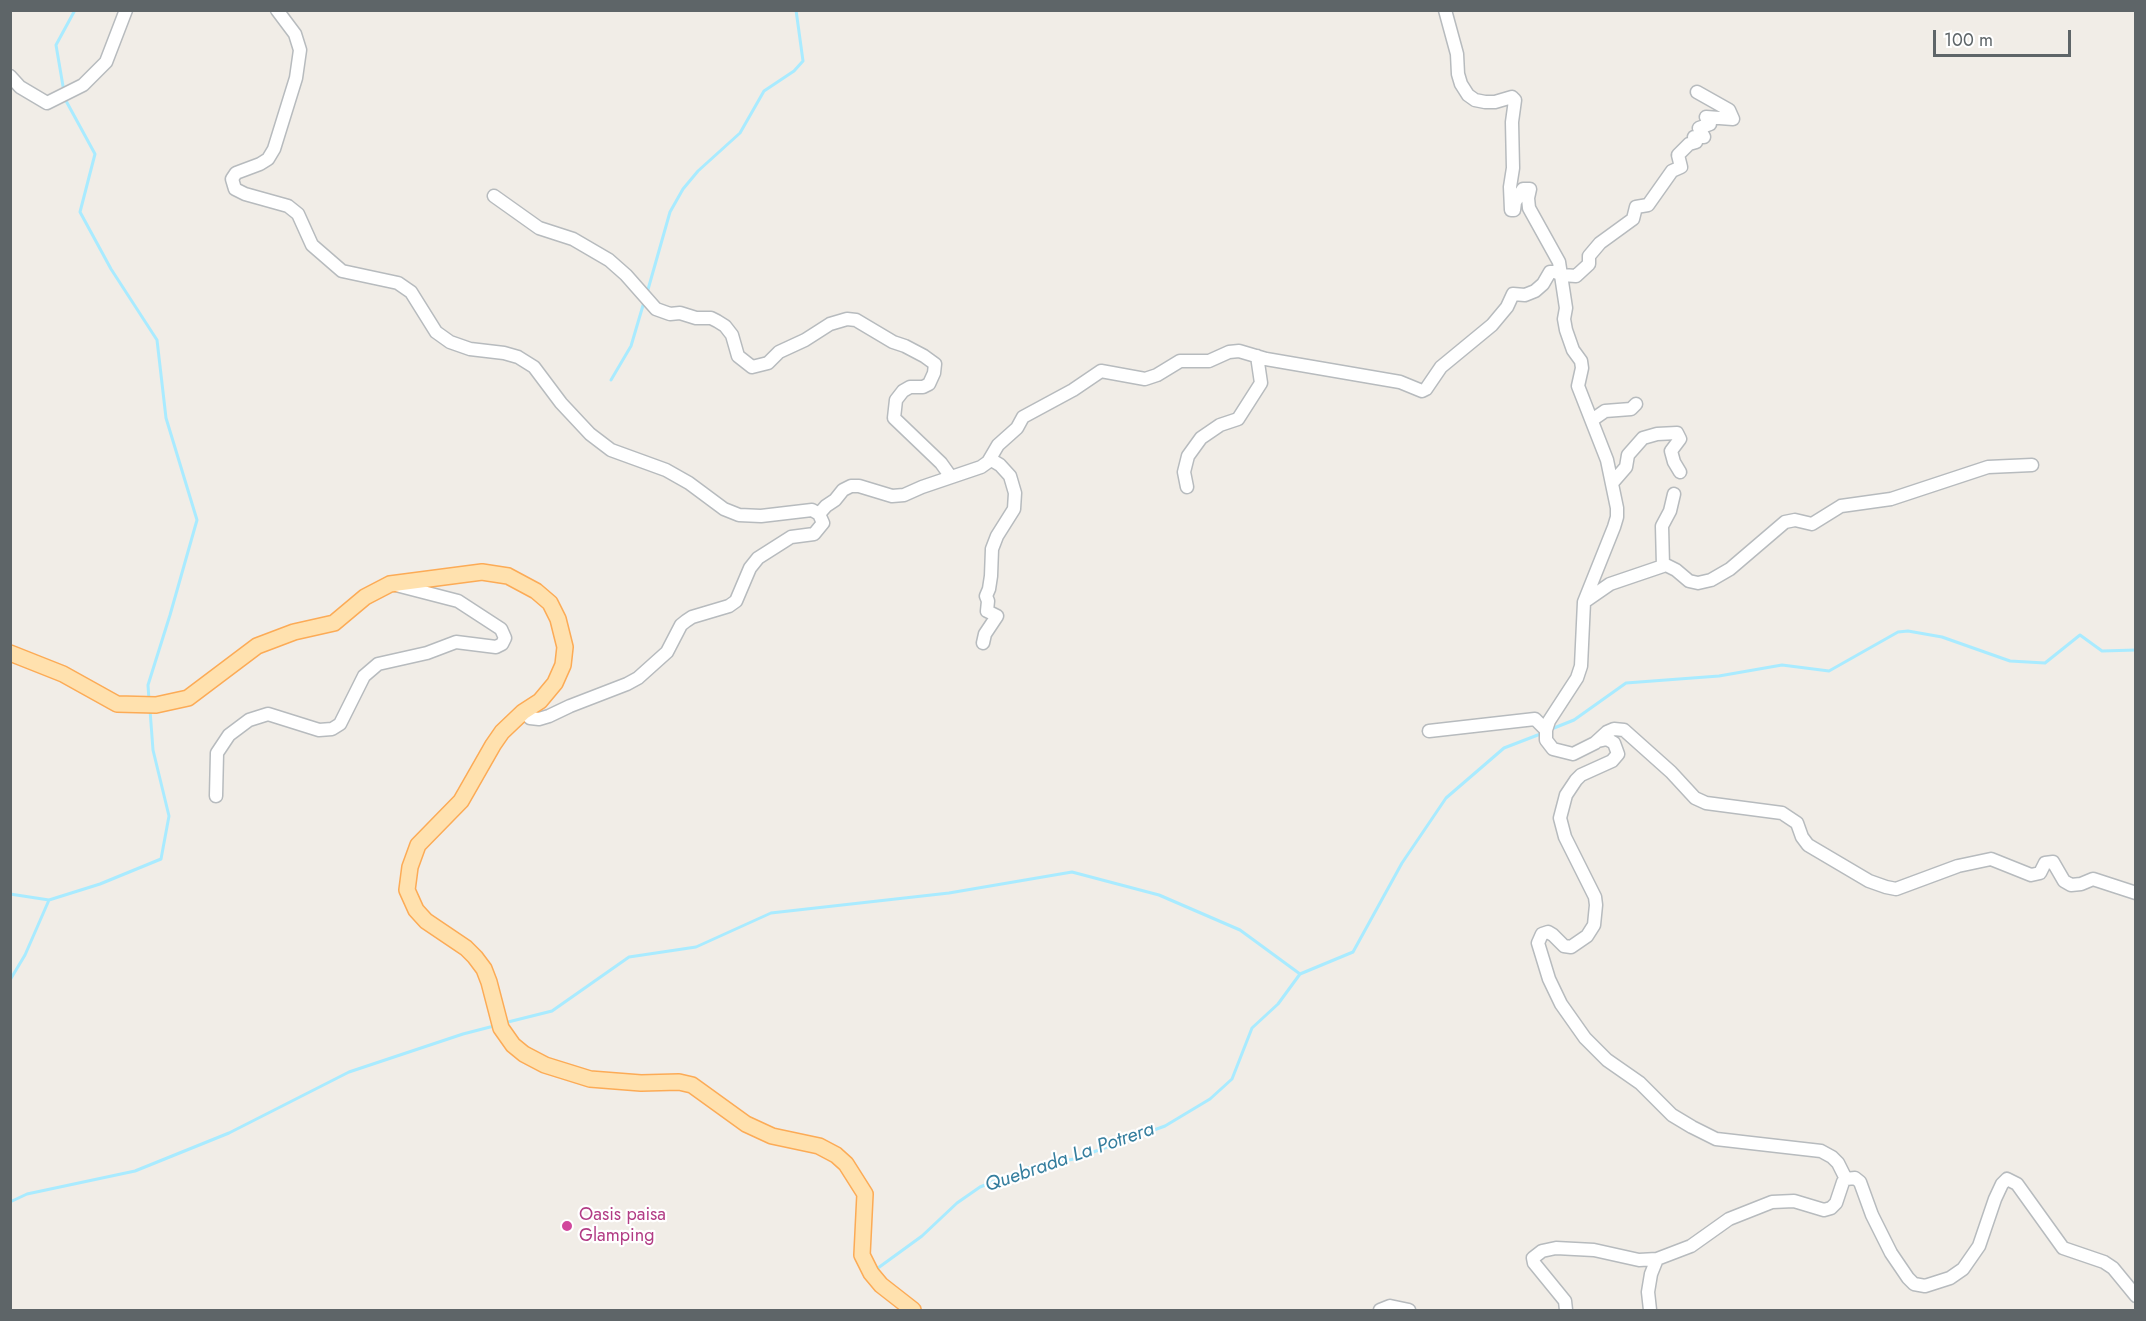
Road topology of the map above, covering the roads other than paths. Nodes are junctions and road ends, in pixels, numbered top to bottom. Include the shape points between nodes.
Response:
1 (126, 10) edge
2 (277, 10) edge
3 (1445, 10) edge
4 (10, 76) edge
5 (1697, 92) dead end
6 (494, 196) dead end
7 (1562, 275) junction
8 (1257, 356) junction
9 (1636, 404) dead end
10 (1592, 420) junction
11 (990, 459) junction
12 (2032, 465) dead end
13 (1680, 472) dead end
14 (951, 477) junction
15 (1613, 482) junction
16 (1187, 487) dead end
17 (1674, 494) dead end
18 (819, 514) junction
19 (1663, 566) junction
20 (390, 584) junction
21 (1584, 602) junction
22 (983, 643) dead end
23 (10, 653) edge
24 (523, 712) junction
25 (1429, 731) dead end
26 (1546, 735) junction
27 (1598, 741) junction
28 (216, 796) dead end
29 (2136, 893) edge
30 (1846, 1179) junction
31 (1657, 1259) junction
32 (2136, 1296) edge
33 (913, 1311) edge
34 (1380, 1311) edge
35 (1409, 1311) edge
36 (1566, 1311) edge
37 (1650, 1311) edge

1 - 4 street via 106,62 83,85 47,103
2 - 18 street via 296,34 300,50 296,78 274,149 268,159 236,173 232,179 235,189 288,206 298,214 312,245 342,271 398,284 411,292 436,332 450,342 504,353 526,362 561,404 611,450 666,470 739,515 812,510
3 - 7 street via 1457,54 1458,74 1468,95 1485,102 1515,100 1511,210 1523,189 1530,189 1529,208 1560,262
5 - 7 street via 1729,110 1732,119 1706,117 1710,124 1700,128 1704,138 1694,137 1696,142 1678,155 1682,168 1672,171 1648,205 1636,207 1633,219 1600,243 1589,256 1589,264 1576,276
6 - 14 street via 539,228 573,239 609,260 656,309 725,326 738,356 752,367 768,363 779,352 847,319 924,356 934,364 929,384 903,391 896,400 894,418
7 - 8 street via 1550,272 1535,291 1513,294 1492,325 1441,367 1422,391 1400,382
7 - 10 street via 1566,330 1581,361 1578,386
8 - 11 street via 1239,351 1209,361 1180,361 1146,379 1101,371 1023,417
8 - 16 street via 1261,383 1238,419 1201,438 1188,456 1184,472
9 - 10 street via 1631,409 1605,411
10 - 15 street
11 - 14 street via 981,467
11 - 22 street via 1010,476 1015,493 1014,509 992,549 987,611 997,616
12 - 19 street via 1988,467 1891,499 1841,506 1812,524 1785,522 1730,569 1711,580 1689,581 1676,570
13 - 15 street via 1671,451 1680,439 1677,433 1657,434 1643,438
14 - 18 street via 904,495 851,486
15 - 21 street via 1617,517
17 - 19 street via 1662,526
18 - 24 street via 823,523 820,529 814,534 791,537 758,558 736,601 686,621 667,652 638,678 549,716 530,718
19 - 21 street via 1610,584
20 - 23 main road via 365,597 333,623 257,646 188,698 149,705 117,704 63,674
20 - 24 main road via 482,572 508,576 550,603 565,647 563,665 540,701
20 - 28 street via 458,601 501,629 505,638 502,644 496,647 456,642 378,664 364,676 340,724 332,729 319,730 268,714 249,720 229,735 217,753
21 - 26 street via 1581,666 1548,721
24 - 33 main road via 502,732 460,801 418,845 407,891 416,910 466,948 484,969 500,1023 513,1045 524,1054 590,1079 692,1085 746,1124 837,1155 865,1194 862,1255 871,1274
25 - 26 street via 1534,719
26 - 27 street via 1553,749 1573,754
27 - 29 street via 1614,729 1624,730 1695,798 1706,803 1782,813 1797,823 1808,845 1886,887 1896,889 1958,866 1991,859 2031,875 2040,873 2045,863 2053,862 2064,881 2071,885 2093,879
27 - 30 street via 1614,742 1618,754 1576,780 1566,795 1560,818 1565,837 1595,897 1594,925 1587,936 1571,947 1548,932 1542,934 1538,943 1561,1004 1585,1038 1607,1060 1692,1127 1716,1139 1821,1151 1838,1163
30 - 31 street via 1831,1209 1794,1201 1772,1202 1729,1219 1691,1246
30 - 32 street via 1860,1182 1891,1253 1914,1284 1925,1286 1963,1269 1979,1246 1995,1199 2007,1179 2017,1184 2063,1248 2104,1262
31 - 36 street via 1556,1248 1535,1254 1534,1263 1565,1301
31 - 37 street via 1648,1292
34 - 35 street via 1390,1306

